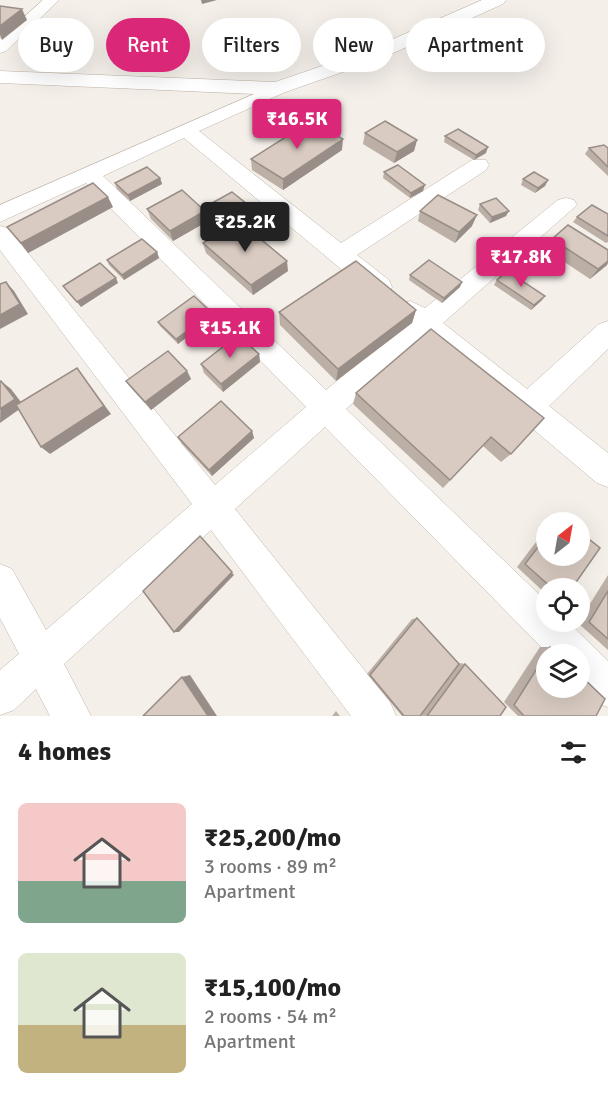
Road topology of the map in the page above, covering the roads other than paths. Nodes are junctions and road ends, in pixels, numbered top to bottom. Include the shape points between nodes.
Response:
1 (52, 0) edge
2 (497, 0) edge
3 (20, 10) edge
4 (39, 12) junction
5 (0, 48) edge
6 (0, 78) edge
7 (277, 89) junction
8 (187, 131) junction
9 (479, 165) dead end
10 (90, 175) junction
11 (566, 205) dead end
12 (0, 214) edge
13 (0, 234) edge
14 (340, 255) junction
15 (423, 322) junction
16 (608, 332) edge
17 (528, 407) junction
18 (328, 409) junction
19 (608, 472) edge
20 (212, 509) junction
21 (0, 581) edge
22 (564, 644) edge
23 (41, 659) junction
24 (590, 670) edge
25 (608, 688) edge
26 (0, 696) edge
27 (71, 716) edge
28 (376, 716) edge

1 - 4 street
2 - 7 street via 373,55
3 - 4 street
4 - 5 street
6 - 7 street
7 - 8 street
8 - 10 street
8 - 14 street
9 - 14 street
10 - 12 street
10 - 18 street
11 - 15 street
13 - 20 street
14 - 15 street
15 - 17 street
15 - 18 street
16 - 17 street
17 - 19 street
18 - 20 street
18 - 22 street
20 - 23 street
20 - 28 street
21 - 23 street
23 - 26 street
23 - 27 street
24 - 25 street

